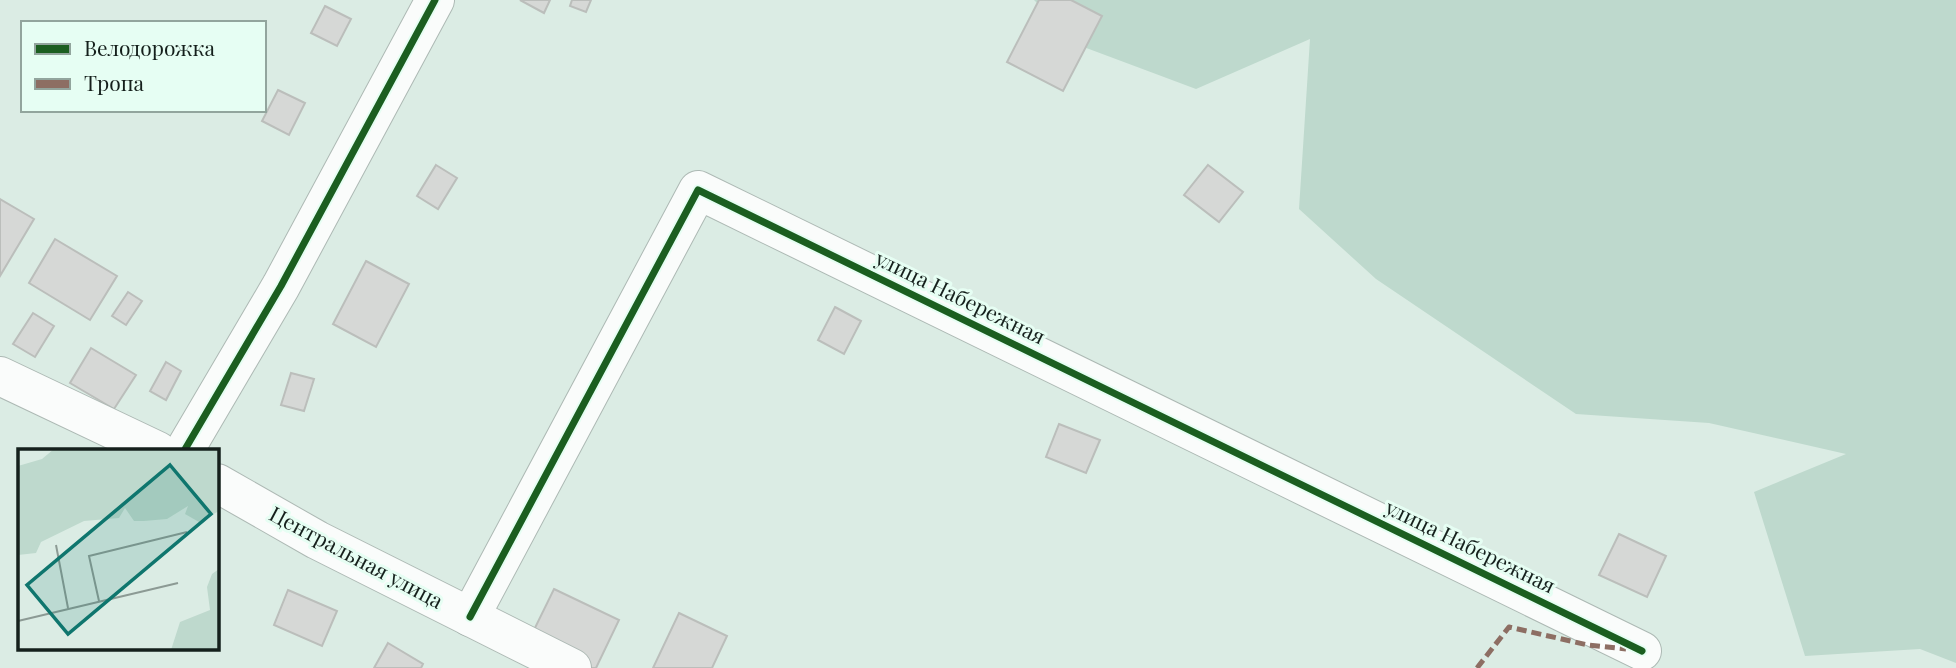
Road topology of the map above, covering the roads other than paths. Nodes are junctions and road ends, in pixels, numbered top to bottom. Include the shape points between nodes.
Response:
1 (435, 0) edge
2 (0, 376) edge
3 (154, 449) edge
4 (185, 449) edge
5 (219, 484) edge
6 (470, 617) junction
7 (1642, 651) dead end
8 (572, 668) edge

1 - 4 street via 281,286
2 - 3 street
5 - 6 street, Центральная улица via 317,540
6 - 7 street, улица Набережная via 698,190
6 - 8 street, Центральная улица

